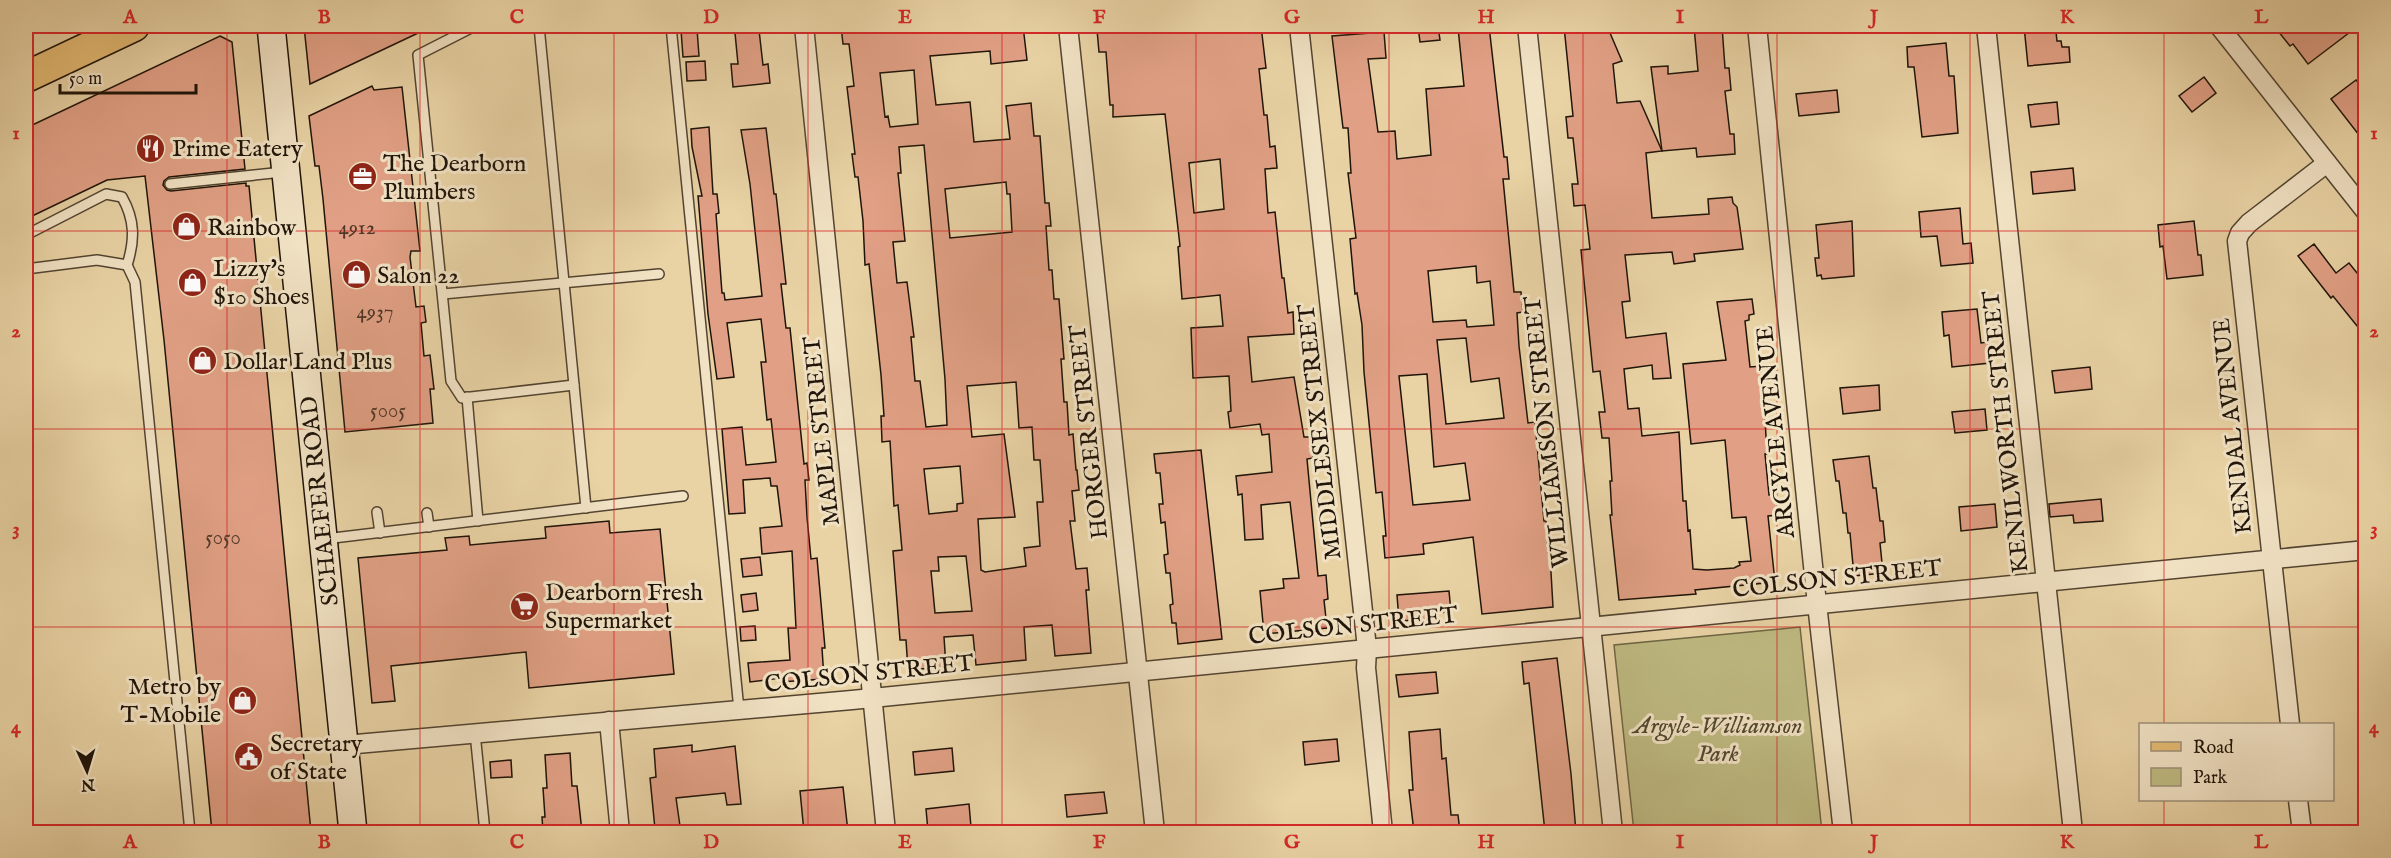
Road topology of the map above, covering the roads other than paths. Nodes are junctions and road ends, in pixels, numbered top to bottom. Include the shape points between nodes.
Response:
1 (134, 26) edge
2 (271, 26) edge
3 (475, 26) edge
4 (538, 26) edge
5 (671, 26) edge
6 (804, 26) edge
7 (1068, 26) edge
8 (1299, 26) edge
9 (1527, 26) edge
10 (1756, 26) edge
11 (1986, 26) edge
12 (2219, 26) edge
13 (26, 77) edge
14 (2327, 163) junction
15 (285, 172) junction
16 (170, 184) dead end
17 (2366, 212) edge
18 (26, 235) edge
19 (127, 265) junction
20 (26, 269) edge
21 (659, 274) dead end
22 (564, 283) junction
23 (443, 294) junction
24 (574, 385) junction
25 (466, 397) junction
26 (683, 496) dead end
27 (586, 508) junction
28 (377, 512) dead end
29 (427, 513) dead end
30 (478, 521) junction
31 (429, 527) junction
32 (380, 533) junction
33 (323, 540) junction
34 (2366, 549) edge
35 (2271, 560) junction
36 (2045, 581) junction
37 (1817, 604) junction
38 (1591, 626) junction
39 (1367, 648) junction
40 (1138, 671) junction
41 (873, 698) junction
42 (739, 710) junction
43 (609, 721) junction
44 (2290, 723) edge
45 (475, 733) junction
46 (345, 745) junction
47 (2298, 801) edge
48 (190, 832) edge
49 (353, 832) edge
50 (485, 832) edge
51 (620, 832) edge
52 (886, 832) edge
53 (1155, 832) edge
54 (1383, 832) edge
55 (1613, 832) edge
56 (1843, 832) edge
57 (2073, 832) edge
58 (2302, 832) edge

1 - 13 main road
2 - 15 main road, SCHAEFER ROAD
3 - 23 lane via 418,55
4 - 22 lane
5 - 42 lane
6 - 41 street, MAPLE STREET
7 - 40 street, HORGER STREET
8 - 39 street, MIDDLESEX STREET
9 - 38 street, WILLIAMSON STREET
10 - 37 street, ARGYLE AVENUE
11 - 36 street, KENILWORTH STREET
12 - 14 street
14 - 17 street
14 - 35 street, KENDAL AVENUE via 2248,223 2237,241
15 - 16 lane
15 - 33 main road, SCHAEFER ROAD
18 - 19 lane via 106,194 122,197 130,211 134,244
19 - 20 lane via 97,260
19 - 48 lane via 135,282
21 - 22 lane
22 - 23 lane
22 - 24 lane
23 - 25 lane via 451,381 462,398
24 - 25 lane
24 - 27 lane
25 - 30 lane
26 - 27 lane
27 - 30 lane
28 - 32 lane
29 - 31 lane
30 - 31 lane
31 - 32 lane
32 - 33 lane
33 - 46 main road, SCHAEFER ROAD
34 - 35 street, COLSON STREET
35 - 36 street, COLSON STREET
35 - 44 street, KENDAL AVENUE
36 - 37 street, COLSON STREET
36 - 57 street, KENILWORTH STREET
37 - 38 street, COLSON STREET
37 - 56 street, ARGYLE AVENUE
38 - 39 street, COLSON STREET
38 - 55 street, WILLIAMSON STREET
39 - 40 street, COLSON STREET
39 - 54 street, MIDDLESEX STREET
40 - 41 street, COLSON STREET
40 - 53 street, HORGER STREET
41 - 42 street, COLSON STREET
41 - 52 street, MAPLE STREET
42 - 43 street, COLSON STREET
43 - 45 street, COLSON STREET
43 - 51 street
45 - 46 street, COLSON STREET
45 - 50 lane
46 - 49 main road, SCHAEFER ROAD
47 - 58 street

